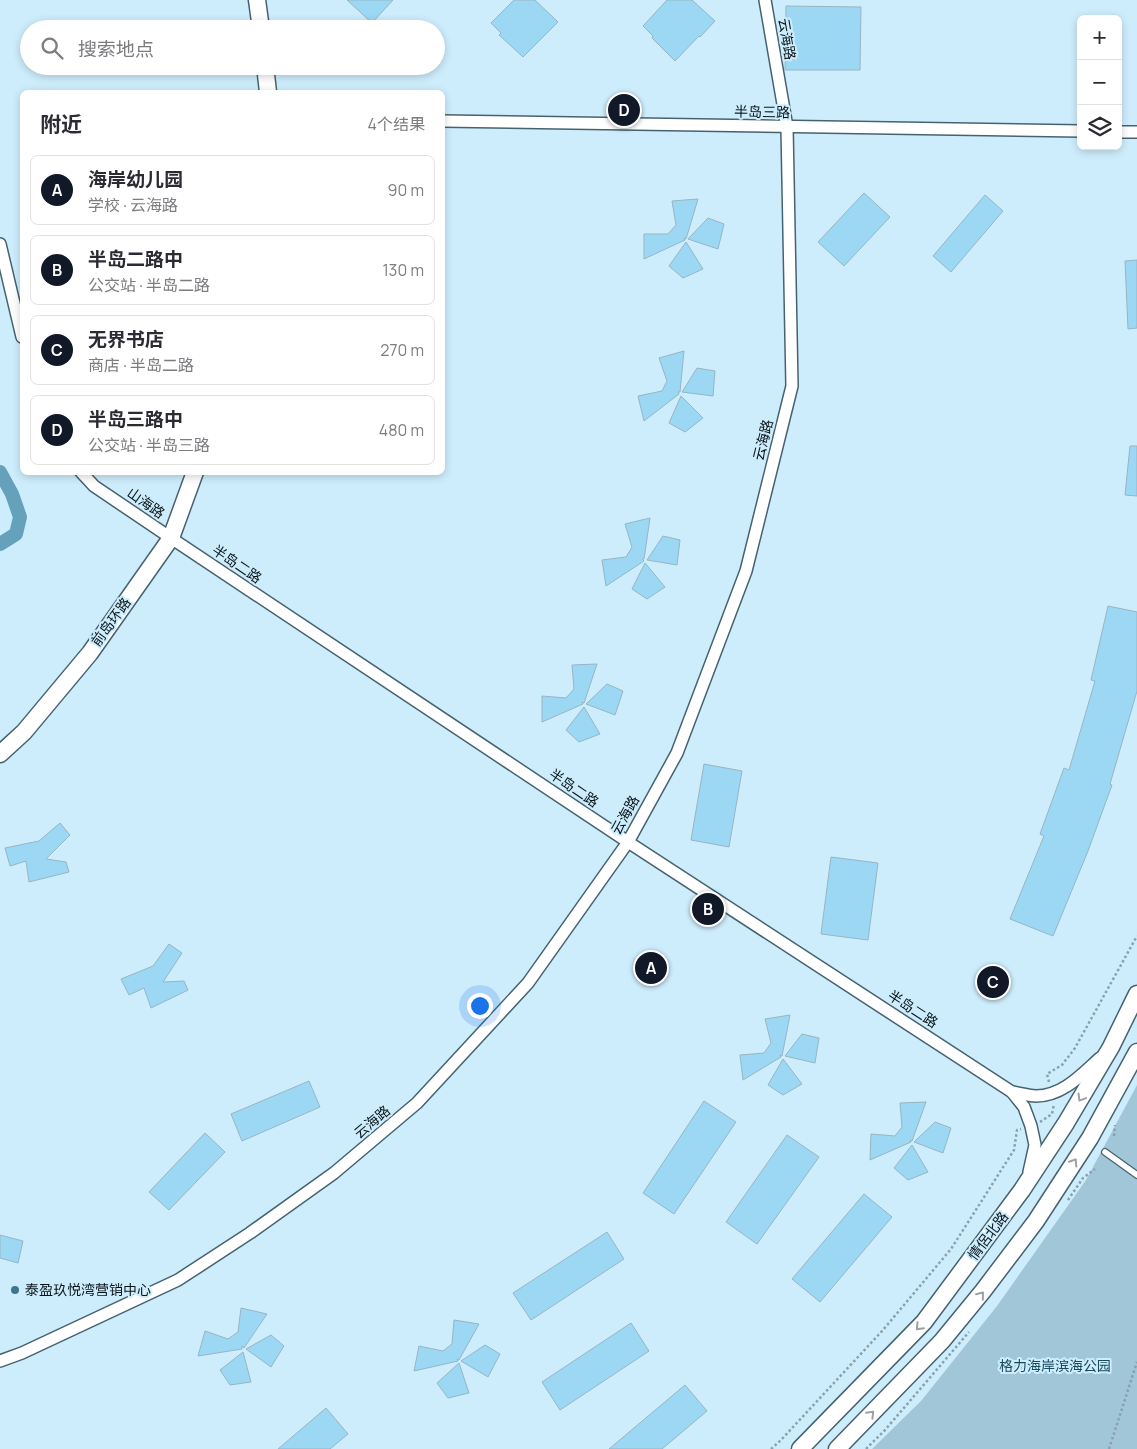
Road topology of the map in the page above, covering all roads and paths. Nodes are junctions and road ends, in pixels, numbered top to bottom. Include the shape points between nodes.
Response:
1 (257, 0) edge
2 (765, 0) edge
3 (259, 20) edge
4 (266, 75) edge
5 (268, 90) edge
6 (445, 121) edge
7 (787, 128) junction
8 (1077, 131) edge
9 (1122, 132) edge
10 (1137, 132) edge
11 (0, 244) edge
12 (20, 329) edge
13 (84, 475) edge
14 (194, 475) edge
15 (171, 538) junction
16 (0, 754) edge
17 (628, 842) junction
18 (1137, 936) edge
19 (1137, 994) edge
20 (1111, 1047) junction
21 (1137, 1052) edge
22 (1012, 1092) junction
23 (1052, 1094) junction
24 (1031, 1126) junction
25 (1105, 1152) dead end
26 (1137, 1175) edge
27 (1022, 1190) junction
28 (0, 1361) edge
29 (1137, 1362) edge
30 (771, 1449) edge
31 (800, 1449) edge
32 (837, 1449) edge
33 (1109, 1449) edge

1 - 3 main road
2 - 7 street, 云海路
4 - 5 main road
6 - 7 street, 半岛三路
7 - 8 street, 半岛三路
7 - 17 street, 云海路 via 792,386 746,571 677,753
9 - 10 street
11 - 12 street
13 - 15 street, 山海路 via 94,486
14 - 15 main road, 前岛环路
15 - 16 main road, 前岛环路 via 90,653 24,732
15 - 17 street, 半岛二路
17 - 22 street, 半岛二路
17 - 28 street, 云海路 via 528,983 417,1104 334,1173 178,1280
18 - 23 path via 1075,1048 1062,1065 1047,1074
19 - 20 main road, 情侶北路
20 - 23 street via 1065,1088
20 -> 27 main road, 情侶北路
32 -> 21 main road, 情侶北路 via 942,1341 984,1291 1036,1221 1090,1138
22 - 23 street via 1036,1096
22 - 24 street via 1024,1107
23 - 24 path via 1052,1114
24 - 27 street via 1035,1145
24 - 30 path via 1017,1130 1014,1150 951,1249 884,1330
25 - 26 lane
27 -> 31 main road, 情侶北路 via 924,1322
29 - 33 path

